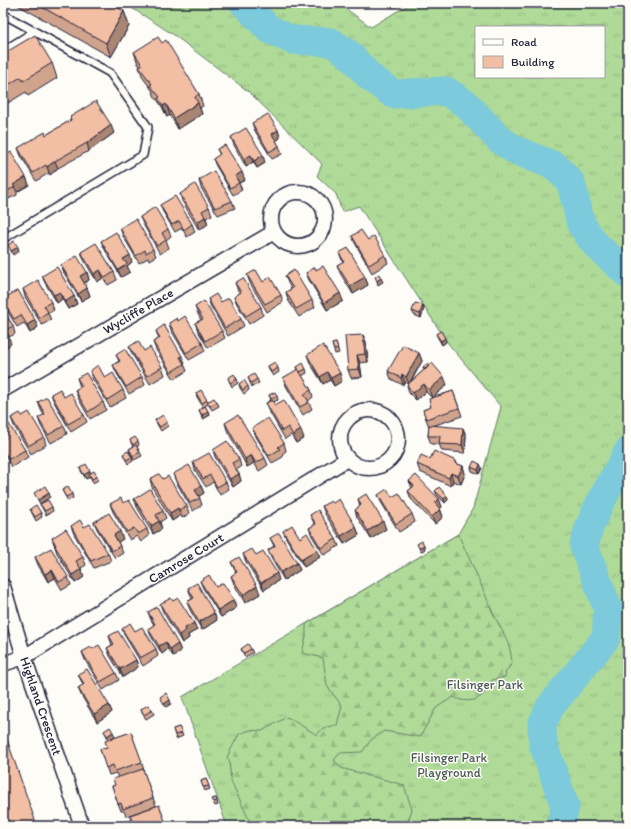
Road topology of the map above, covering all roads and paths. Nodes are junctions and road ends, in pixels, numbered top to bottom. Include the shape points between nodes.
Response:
1 (3, 14) edge
2 (35, 32) junction
3 (3, 51) edge
4 (274, 232) dead end
5 (3, 239) edge
6 (3, 390) edge
7 (348, 459) junction
8 (3, 586) edge
9 (24, 657) junction
10 (3, 664) edge
11 (82, 826) edge

1 - 2 lane
2 - 3 lane
2 - 5 lane via 110,73 148,127 143,155
4 - 6 street, Wycliffe Place
7 - 7 street via 356,465 375,468 394,455 398,443 397,430 391,419 371,409 352,414 340,435 343,453
7 - 9 street, Camrose Court
8 - 9 street, Highland Crescent
9 - 10 street, Camrose Court
9 - 11 street, Highland Crescent

